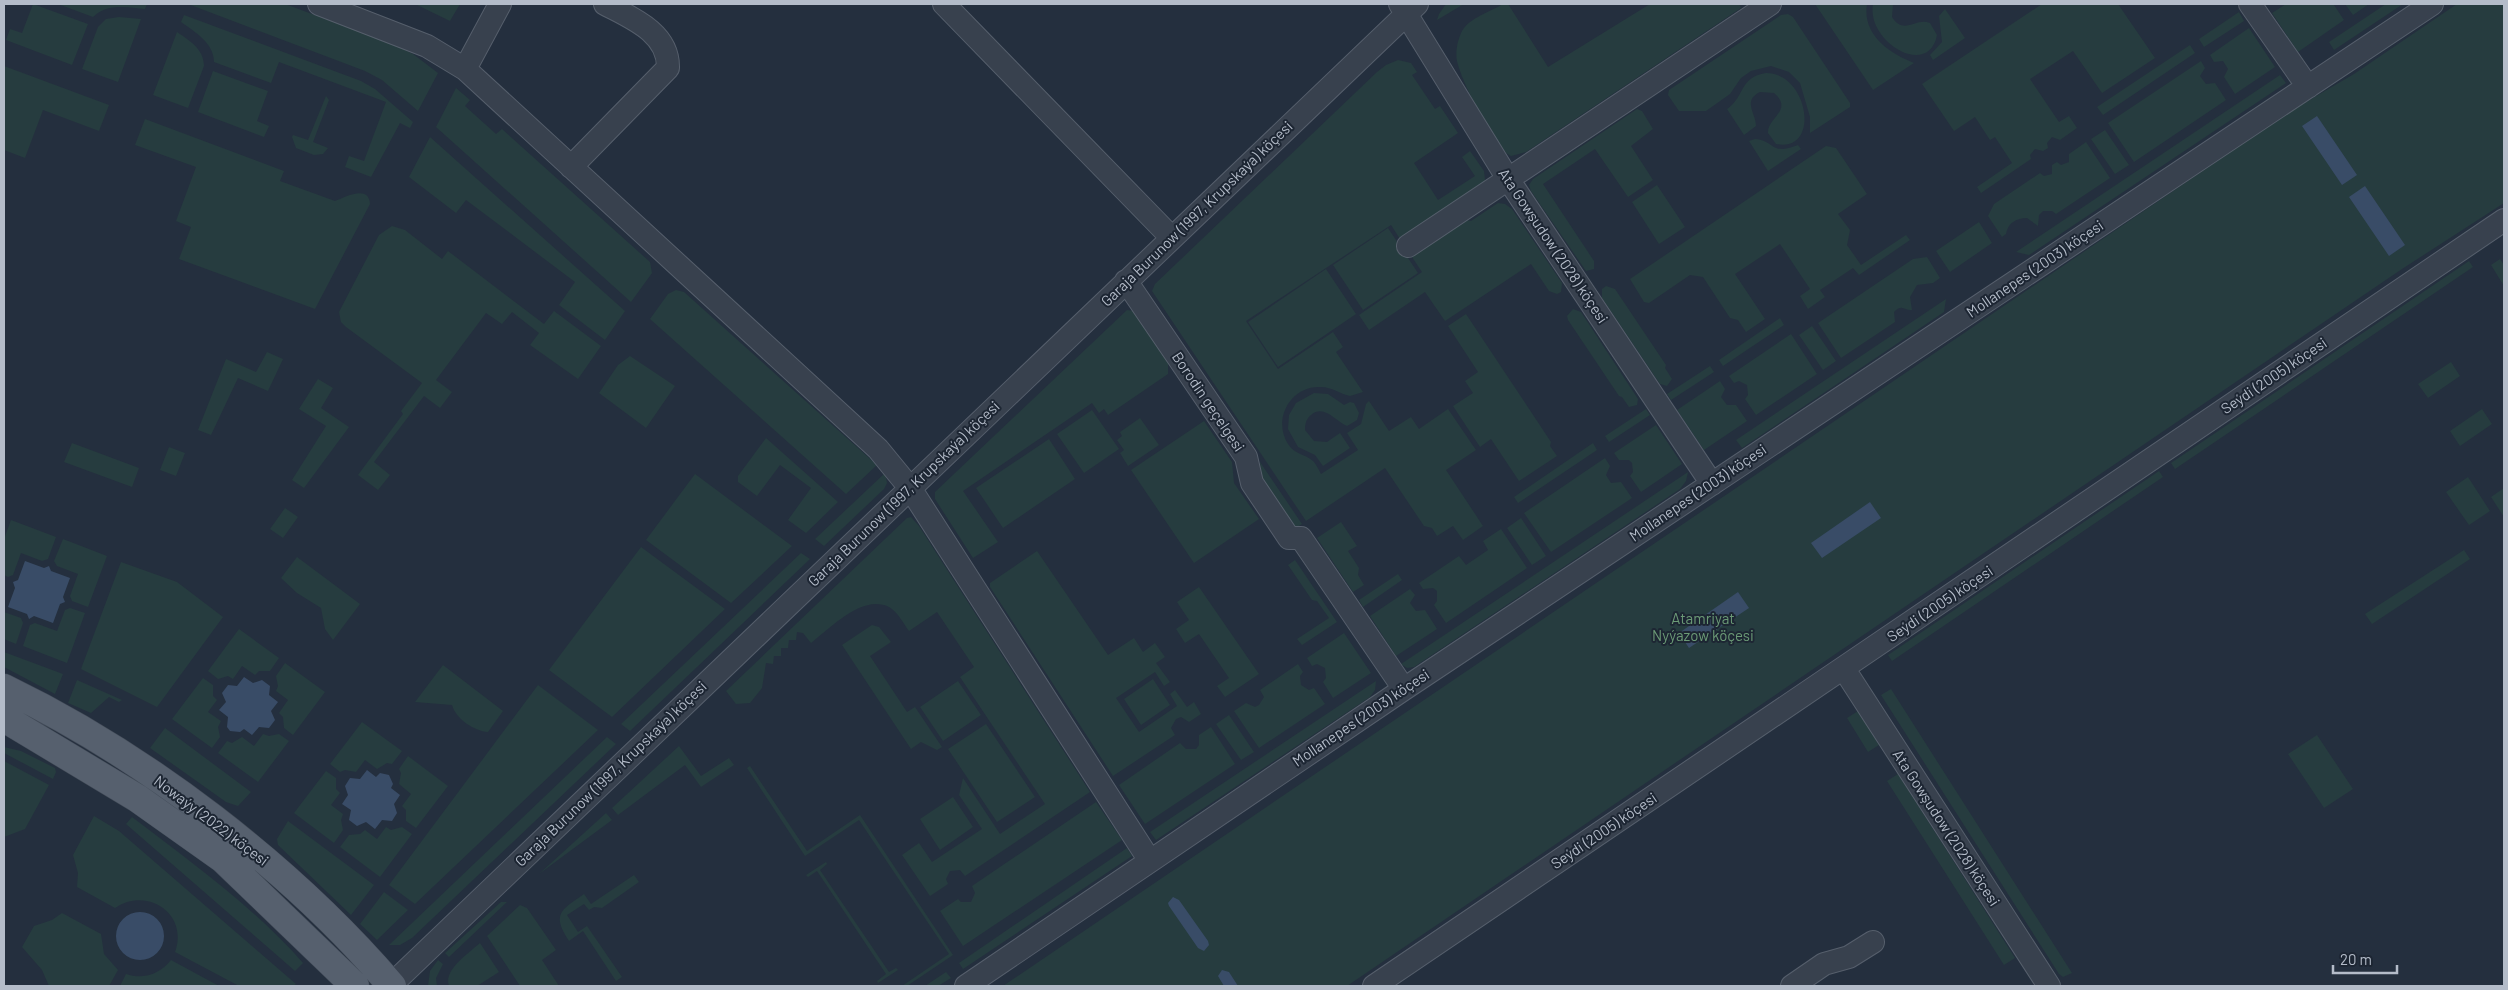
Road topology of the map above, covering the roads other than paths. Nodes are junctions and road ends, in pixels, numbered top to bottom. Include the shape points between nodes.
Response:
1 (319, 4) edge
2 (500, 4) edge
3 (605, 4) edge
4 (944, 4) edge
5 (1770, 4) edge
6 (2250, 4) edge
7 (2432, 4) edge
8 (1408, 7) edge
9 (465, 69) junction
10 (2308, 87) junction
11 (571, 167) junction
12 (1508, 179) junction
13 (2504, 220) edge
14 (1172, 238) junction
15 (1408, 246) dead end
16 (1126, 282) junction
17 (1712, 484) junction
18 (910, 488) junction
19 (1844, 669) junction
20 (4, 688) edge
21 (1404, 689) junction
22 (4, 718) edge
23 (1150, 861) junction
24 (1872, 942) dead end
25 (355, 986) edge
26 (391, 986) edge
27 (966, 986) edge
28 (1374, 986) edge
29 (1792, 986) edge
30 (2049, 986) edge

1 - 9 street via 427,46
2 - 9 street
3 - 11 street via 651,31 663,43 668,54 668,68
4 - 14 street
5 - 12 street
6 - 10 street
7 - 10 street, Mollanepes (2003) köçesi
8 - 12 street, Ata Gowşudow (2028) köçesi via 1461,106
8 - 14 street, Garaja Burunow (1997, Krupskaýa) köçesi
9 - 11 street
10 - 17 street, Mollanepes (2003) köçesi
11 - 18 street via 878,449
12 - 15 street
12 - 17 street, Ata Gowşudow (2028) köçesi
13 - 19 street, Seýdi (2005) köçesi
14 - 16 street, Garaja Burunow (1997, Krupskaýa) köçesi
16 - 18 street, Garaja Burunow (1997, Krupskaýa) köçesi
16 - 21 street, Borodin geçelgesi via 1246,458 1252,483 1289,538 1301,538
17 - 21 street, Mollanepes (2003) köçesi
18 - 23 street
18 - 26 street, Garaja Burunow (1997, Krupskaýa) köçesi
19 - 28 street, Seýdi (2005) köçesi
19 - 30 street, Ata Gowşudow (2028) köçesi
20 - 26 main road, Nowaýy (2022) köçesi via 87,733 243,841 288,881
21 - 23 street, Mollanepes (2003) köçesi
22 - 25 main road, Nowaýy (2022) köçesi via 137,798 223,860
23 - 27 street, Mollanepes (2003) köçesi
24 - 29 street via 1849,957 1824,964

